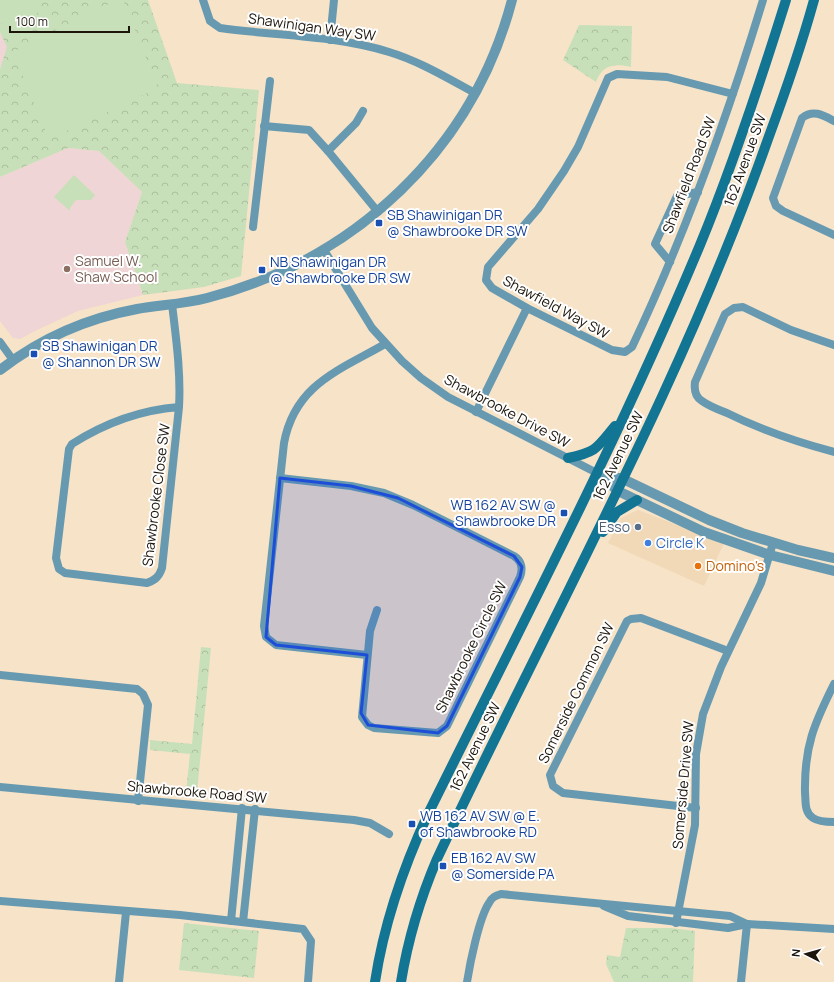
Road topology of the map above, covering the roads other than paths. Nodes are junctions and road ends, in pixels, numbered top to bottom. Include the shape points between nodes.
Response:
1 (203, 0) edge
2 (334, 0) edge
3 (512, 0) edge
4 (763, 0) edge
5 (786, 0) edge
6 (814, 0) edge
7 (330, 40) junction
8 (270, 81) dead end
9 (475, 93) junction
10 (733, 94) junction
11 (363, 111) dead end
12 (834, 121) edge
13 (264, 126) junction
14 (328, 151) junction
15 (698, 192) junction
16 (378, 212) junction
17 (253, 227) dead end
18 (834, 235) edge
19 (324, 250) junction
20 (670, 262) junction
21 (172, 304) junction
22 (527, 308) junction
23 (0, 342) edge
24 (385, 344) junction
25 (834, 345) edge
26 (625, 352) joint
27 (13, 360) junction
28 (0, 370) edge
29 (179, 408) junction
30 (626, 411) junction
31 (476, 412) junction
32 (834, 452) edge
33 (568, 458) junction
34 (597, 473) junction
35 (280, 478) junction
36 (623, 479) junction
37 (618, 491) junction
38 (637, 500) junction
39 (773, 543) junction
40 (587, 553) junction
41 (770, 555) junction
42 (834, 558) edge
43 (834, 571) edge
44 (378, 610) dead end
45 (728, 652) junction
46 (367, 654) junction
47 (0, 675) edge
48 (834, 684) edge
49 (0, 787) edge
50 (138, 801) junction
51 (242, 808) junction
52 (696, 808) junction
53 (255, 810) junction
54 (834, 822) edge
55 (389, 834) dead end
56 (0, 901) edge
57 (600, 905) junction
58 (679, 910) junction
59 (126, 912) junction
60 (231, 920) junction
61 (243, 922) junction
62 (676, 923) junction
63 (747, 924) junction
64 (834, 929) edge
65 (119, 982) edge
66 (308, 982) edge
67 (375, 982) edge
68 (401, 982) edge
69 (467, 982) edge
70 (741, 982) edge

1 - 7 street, Shawinigan Way SW via 210,21 220,28
2 - 7 street
3 - 9 street via 500,39
4 - 10 street, Shawfield Road SW
5 - 30 main road, 162 Avenue SW via 754,101 714,209
6 - 36 main road, 162 Avenue SW via 780,106 732,236 667,386
7 - 9 street, Shawinigan Way SW via 372,47 404,57
8 - 13 street
9 - 16 street via 450,133 427,162
10 - 15 street, Shawfield Road SW
10 - 22 street, Shawfield Way SW via 667,77 617,74 608,78 578,147 564,171 538,209 487,270 486,280 492,288
11 - 14 street via 356,124
12 - 18 street via 815,113 802,118 773,198 776,206 783,211
13 - 14 street via 309,130
13 - 17 street
14 - 16 street
15 - 20 street, Shawfield Road SW
15 - 20 street via 677,196 655,244
16 - 19 street
19 - 21 street via 257,283 205,298
19 - 24 street, Shawbrooke Drive SW via 366,319
20 - 26 street, Shawfield Road SW via 632,347
21 - 27 street via 120,312 67,330
21 - 29 street, Shawbrooke Close SW via 178,361
22 - 26 street, Shawfield Way SW via 612,350
22 - 31 street
23 - 27 street
24 - 31 street, Shawbrooke Drive SW via 426,382
24 - 35 street via 327,376 301,401 290,420 286,434
25 - 32 street via 791,330 743,307 734,308 725,314 694,387 695,393 702,401 742,421 793,441
27 - 28 street
29 - 29 street, Shawbrooke Close SW via 160,574 156,579 146,583 65,573 59,569 56,558 69,449 79,440 109,424 139,414
30 - 33 main road via 598,447 590,453
30 - 34 main road, 162 Avenue SW
31 - 33 street, Shawbrooke Drive SW
33 - 34 street, Shawbrooke Drive SW
34 - 36 street
34 - 37 street
34 - 67 main road, 162 Avenue SW via 416,840 391,906
35 - 46 street via 264,626 266,637 276,645
35 - 46 street, Shawbrooke Circle SW via 351,486 398,498 514,556 521,564 520,577 447,726 442,731 430,734 374,728 364,721 361,713
36 - 37 main road, 162 Avenue SW
36 - 39 street via 709,520
37 - 38 street
37 - 40 main road, 162 Avenue SW
38 - 40 main road via 617,512
38 - 41 street via 704,532
39 - 41 street, Somerside Drive SW
39 - 42 street
40 - 68 main road, 162 Avenue SW via 436,859 413,928
41 - 43 street
41 - 45 street, Somerside Drive SW via 761,583
44 - 46 street, Shawbrooke Circle SW via 370,631
45 - 52 street, Somerside Drive SW via 709,693 701,722 696,754
45 - 52 street, Somerside Common SW via 641,618 631,618 627,621 550,775 553,786 563,794
47 - 50 street via 136,689 144,694 148,705
48 - 54 street via 812,732 805,762 805,781 806,807 809,814 818,820
49 - 50 street, Shawbrooke Road SW
50 - 51 street, Shawbrooke Road SW
51 - 53 street, Shawbrooke Road SW
51 - 60 street
52 - 58 street, Somerside Drive SW
53 - 55 street, Shawbrooke Road SW via 354,820 370,824
53 - 61 street
56 - 59 street
57 - 58 street
57 - 62 street via 628,916
57 - 69 street via 506,894 496,896 488,905 474,947
58 - 62 street, Somerside Drive SW
58 - 63 street via 730,916
59 - 60 street
59 - 65 street
60 - 61 street
61 - 66 street via 303,930 311,941
62 - 63 street via 728,928
63 - 64 street
63 - 70 street

